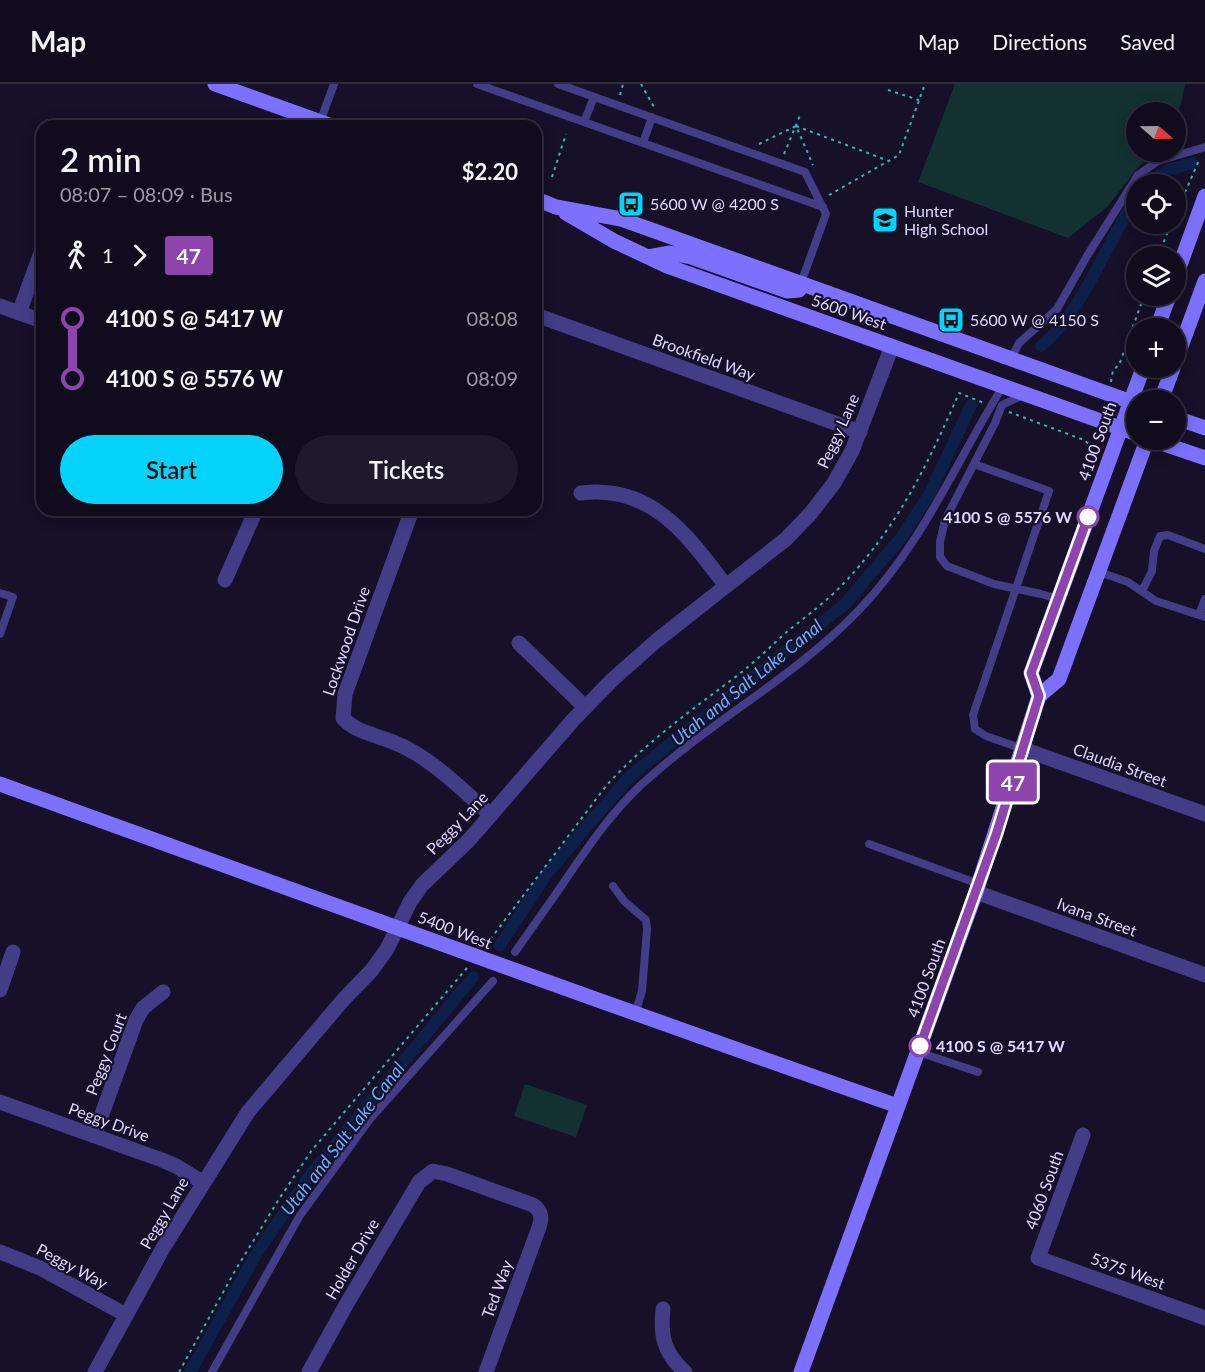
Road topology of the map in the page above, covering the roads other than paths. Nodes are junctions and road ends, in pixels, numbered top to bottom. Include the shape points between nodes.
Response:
1 (334, 84) edge
2 (477, 84) edge
3 (558, 84) edge
4 (221, 85) edge
5 (594, 97) junction
6 (652, 117) junction
7 (315, 120) edge
8 (327, 120) edge
9 (584, 122) junction
10 (643, 143) junction
11 (1204, 147) edge
12 (1205, 196) edge
13 (542, 201) edge
14 (556, 207) junction
15 (823, 207) junction
16 (1186, 248) edge
17 (648, 257) junction
18 (36, 266) edge
19 (1205, 281) edge
20 (801, 284) junction
21 (0, 306) edge
22 (19, 312) junction
23 (542, 317) edge
24 (36, 319) edge
25 (1186, 333) edge
26 (892, 346) junction
27 (1011, 359) junction
28 (1003, 386) junction
29 (1025, 394) junction
30 (1126, 400) edge
31 (1126, 418) edge
32 (1186, 421) edge
33 (1121, 428) junction
34 (1205, 428) edge
35 (1126, 430) edge
36 (860, 432) junction
37 (1143, 450) edge
38 (1181, 450) edge
39 (1205, 458) edge
40 (974, 464) junction
41 (581, 493) dead end
42 (253, 516) edge
43 (410, 516) edge
44 (1205, 549) edge
45 (1099, 572) junction
46 (225, 580) dead end
47 (726, 586) junction
48 (1015, 590) junction
49 (1142, 591) junction
50 (0, 592) edge
51 (1058, 599) junction
52 (1205, 599) edge
53 (1202, 616) edge
54 (0, 634) edge
55 (519, 643) dead end
56 (1039, 696) junction
57 (585, 707) junction
58 (1023, 749) junction
59 (0, 784) edge
60 (491, 814) junction
61 (1205, 814) edge
62 (869, 844) dead end
63 (613, 886) dead end
64 (978, 888) junction
65 (398, 927) junction
66 (14, 952) dead end
67 (515, 952) dead end
68 (1205, 975) edge
69 (493, 981) dead end
70 (0, 990) edge
71 (163, 992) dead end
72 (635, 1014) junction
73 (918, 1052) junction
74 (978, 1072) dead end
75 (0, 1102) edge
76 (898, 1106) junction
77 (1083, 1135) dead end
78 (94, 1136) junction
79 (433, 1171) joint
80 (202, 1182) junction
81 (0, 1252) edge
82 (1038, 1258) joint
83 (663, 1309) dead end
84 (126, 1315) junction
85 (1205, 1318) edge
86 (95, 1372) edge
87 (212, 1372) edge
88 (309, 1372) edge
89 (486, 1372) edge
90 (685, 1372) edge
91 (801, 1372) edge

1 - 8 lane
2 - 9 lane
3 - 5 lane
4 - 7 main road
5 - 6 lane
5 - 9 lane
6 - 10 lane
6 - 15 lane via 805,172
9 - 10 lane
10 - 15 lane
11 - 27 lane via 1158,161 1138,175 1057,309 1025,336
12 - 16 main road
13 - 14 main road, 5600 West
14 - 17 main road, 5600 West
14 - 20 main road, 5600 West via 621,219
15 - 20 lane via 826,214
17 - 20 main road via 670,253 691,257 787,291 799,290
17 - 26 main road, 5600 West
18 - 22 street
19 - 25 main road
20 - 27 main road, 5600 West
21 - 22 street
22 - 24 street
23 - 36 street, Brookfield Way
26 - 28 main road, 5600 West
26 - 36 street, Peggy Lane
27 - 30 main road, 5600 West
28 - 29 main road, 5600 West
28 - 67 lane via 920,533 860,609 822,646 691,742 639,786 606,823
29 - 33 main road, 5600 West
29 - 40 lane via 1002,405
31 - 33 main road, 4100 South
32 - 34 main road
33 - 35 main road, 5600 West
33 - 51 main road, 4100 South
36 - 47 street, Peggy Lane via 844,467 811,513 786,539
37 - 45 main road, 4100 South
38 - 39 main road
40 - 48 lane via 1049,491
40 - 48 lane via 945,520 940,557 947,567
41 - 47 street via 615,492 660,512 695,544
42 - 46 street
43 - 60 street, Lockwood Drive via 345,694 343,717 352,726 424,758
44 - 49 lane via 1160,536 1152,571
45 - 49 lane
45 - 56 main road, 4100 South via 1059,679
47 - 57 street, Peggy Lane via 656,641
48 - 51 lane
48 - 58 lane via 973,715 975,729
49 - 53 lane via 1156,601
50 - 54 lane via 13,597
51 - 56 main road, 4100 South via 1031,673
52 - 53 lane
55 - 57 street
56 - 58 main road, 4100 South
57 - 60 street, Peggy Lane
58 - 61 street, Claudia Street
58 - 64 main road, 4100 South
59 - 65 main road, 5400 West
60 - 65 street, Peggy Lane via 422,885
62 - 64 lane
63 - 72 lane via 646,920 642,991
64 - 68 street, Ivana Street
64 - 73 main road, 4100 South
65 - 72 main road, 5400 West
65 - 80 street, Peggy Lane via 372,970 248,1112
66 - 70 street
69 - 87 lane via 370,1119 299,1217
71 - 78 street, Peggy Court via 143,1008 136,1020
72 - 76 main road, 5400 West
73 - 74 lane
73 - 76 main road, 4100 South
75 - 78 street, Peggy Drive
76 - 91 main road, 4100 South
77 - 82 street, 4060 South
78 - 80 street, Peggy Drive via 176,1166
79 - 88 street, Holder Drive via 419,1182
79 - 89 street, Ted Way via 533,1205 542,1218
80 - 84 street, Peggy Lane
81 - 84 street, Peggy Way via 40,1268
82 - 85 street, 5375 West
83 - 90 street via 663,1339
84 - 86 street, Peggy Lane

